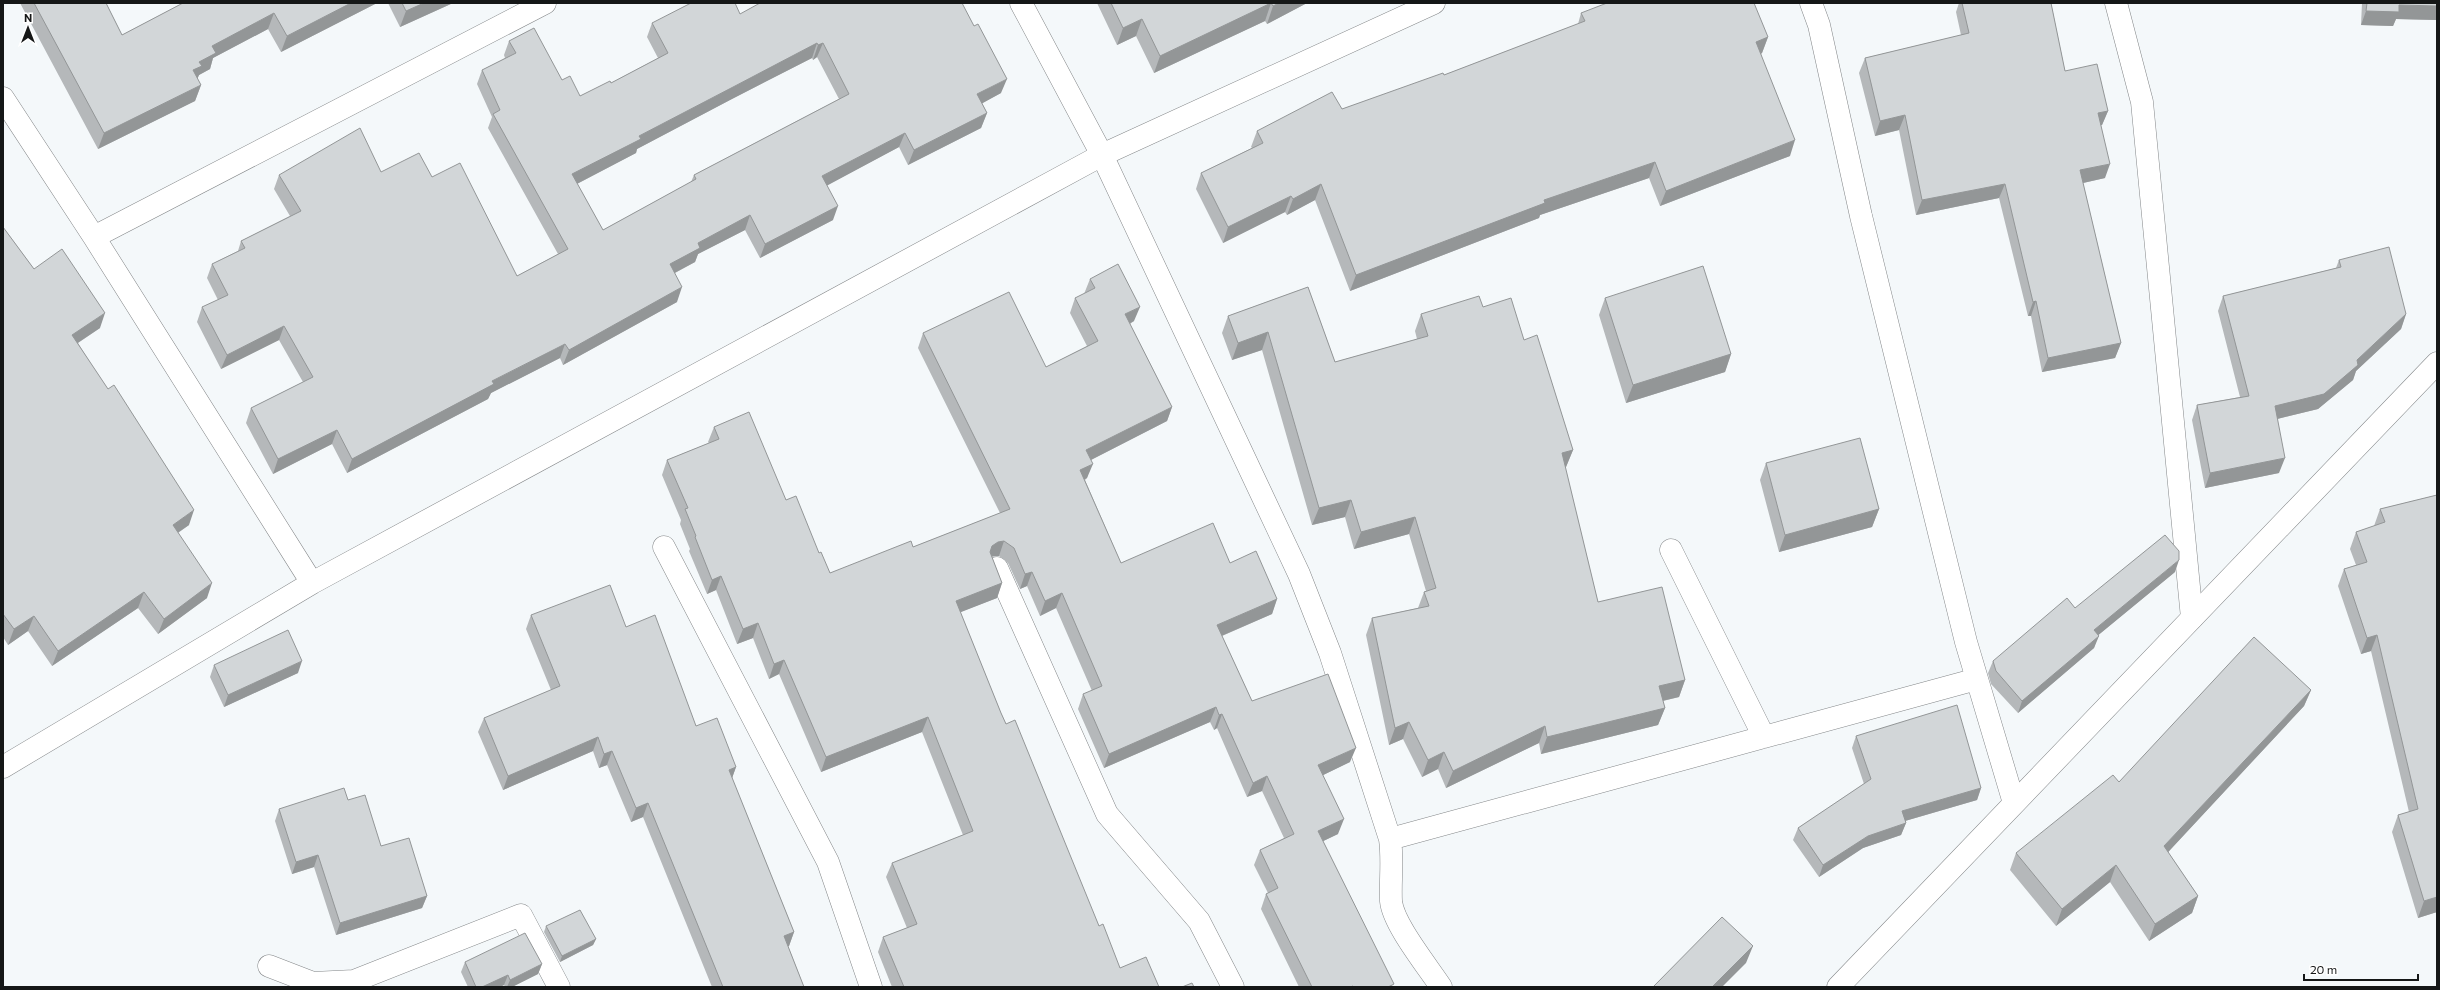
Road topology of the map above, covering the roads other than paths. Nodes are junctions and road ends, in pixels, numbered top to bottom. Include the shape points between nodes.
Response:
1 (545, 3) edge
2 (1021, 3) edge
3 (1434, 3) edge
4 (1811, 3) edge
5 (2116, 3) edge
6 (3, 98) edge
7 (1102, 155) junction
8 (94, 237) junction
9 (2437, 363) edge
10 (664, 547) dead end
11 (1672, 550) dead end
12 (997, 568) edge
13 (312, 584) junction
14 (2192, 618) junction
15 (1977, 679) junction
16 (1764, 737) junction
17 (3, 767) edge
18 (2014, 804) junction
19 (1390, 839) junction
20 (269, 966) dead end
21 (559, 987) edge
22 (871, 987) edge
23 (1233, 987) edge
24 (1441, 987) edge
25 (1838, 987) edge

1 - 8 street
2 - 7 street
3 - 7 street
4 - 15 street via 1819,25 1861,216
5 - 14 street via 2142,102
6 - 8 street
7 - 13 street
7 - 19 street via 1299,574 1330,653
8 - 13 street
9 - 14 street
10 - 22 street via 828,862
11 - 16 street
12 - 23 street via 1107,814 1199,921
13 - 17 street
14 - 18 street
15 - 16 street
15 - 18 street
16 - 19 street
18 - 25 street
19 - 24 street via 1393,855 1392,903 1401,927
20 - 21 street via 314,982 354,981 520,915

